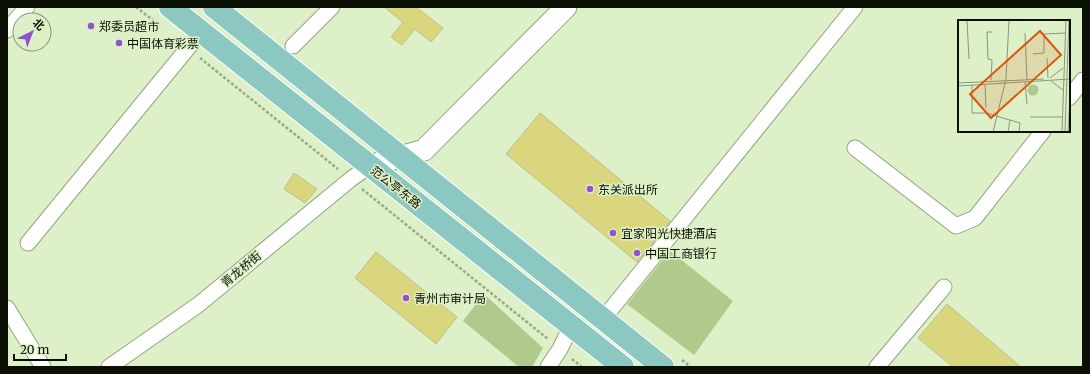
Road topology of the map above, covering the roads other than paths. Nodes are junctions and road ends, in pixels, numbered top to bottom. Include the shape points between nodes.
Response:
1 (27, 7) edge
2 (170, 7) edge
3 (214, 7) edge
4 (332, 7) edge
5 (566, 7) edge
6 (855, 7) edge
7 (7, 30) edge
8 (201, 32) junction
9 (293, 46) dead end
10 (1083, 80) edge
11 (1070, 97) edge
12 (1042, 132) edge
13 (855, 148) dead end
14 (401, 157) junction
15 (369, 166) junction
16 (28, 243) dead end
17 (944, 287) dead end
18 (7, 308) edge
19 (603, 319) junction
20 (571, 326) junction
21 (43, 367) edge
22 (109, 367) edge
23 (548, 367) edge
24 (623, 367) edge
25 (663, 367) edge
26 (876, 367) edge

1 - 7 street
2 - 8 main road, 范公亭东路
3 - 14 main road
4 - 9 street
5 - 14 street via 424,150
6 - 19 street
8 - 15 main road, 范公亭东路
8 - 16 street
10 - 11 street
12 - 13 street via 975,218 956,226
14 - 15 street
14 - 19 main road
15 - 20 main road, 范公亭东路
15 - 22 street, 青龙桥街 via 198,305
17 - 26 street
18 - 21 street
19 - 25 main road
20 - 23 street
20 - 24 main road, 范公亭东路

